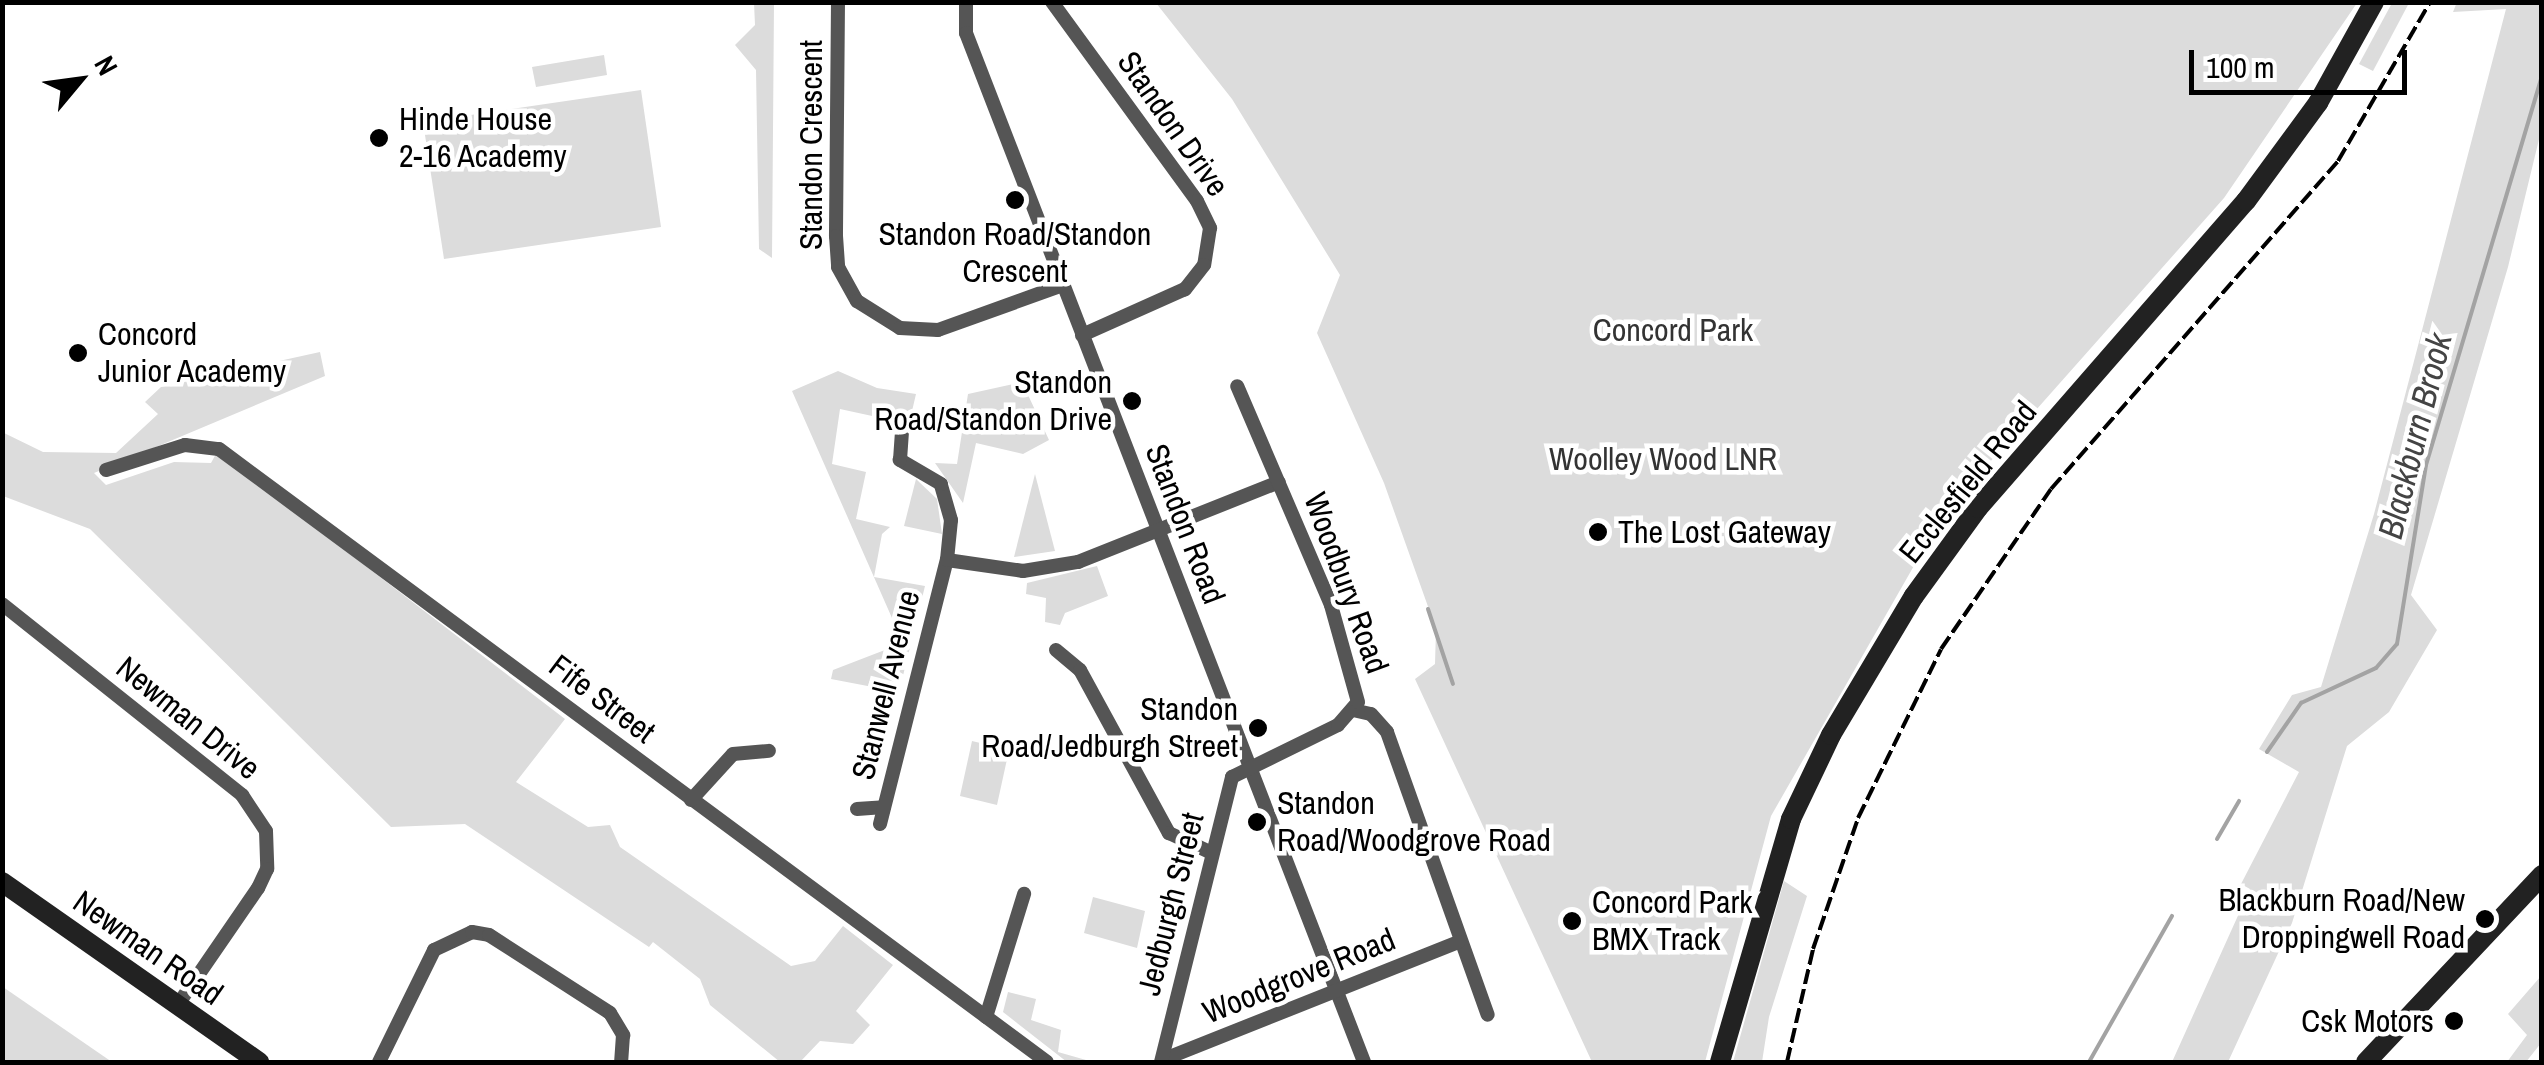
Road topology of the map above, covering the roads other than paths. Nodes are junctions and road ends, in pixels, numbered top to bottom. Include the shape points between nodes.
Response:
1 (838, 2) edge
2 (966, 2) edge
3 (1052, 2) edge
4 (2374, 2) edge
5 (1063, 285) junction
6 (1082, 335) junction
7 (1237, 386) dead end
8 (902, 430) dead end
9 (106, 470) dead end
10 (1279, 482) junction
11 (1158, 528) junction
12 (948, 560) junction
13 (2, 604) edge
14 (1056, 650) dead end
15 (1353, 710) junction
16 (769, 750) dead end
17 (1246, 767) junction
18 (691, 800) junction
19 (884, 807) junction
20 (856, 809) dead end
21 (880, 824) dead end
22 (1212, 853) junction
23 (2542, 875) edge
24 (2, 882) edge
25 (1024, 894) dead end
26 (1458, 942) junction
27 (1335, 991) junction
28 (177, 1006) junction
29 (1488, 1014) dead end
30 (986, 1017) junction
31 (1162, 1061) edge
32 (259, 1062) edge
33 (378, 1062) edge
34 (621, 1062) edge
35 (1047, 1062) edge
36 (1364, 1062) edge
37 (1720, 1062) edge
38 (2366, 1062) edge

1 - 5 street, Standon Crescent via 836,236 838,267 857,301 900,328 938,330
2 - 5 street, Standon Road via 966,33
3 - 6 street, Standon Drive via 1197,200 1210,228 1204,265 1185,289
4 - 37 main road, Ecclesfield Road via 2318,103 2246,201 1978,508 1914,596 1831,735 1791,819
5 - 6 street, Standon Road
6 - 11 street, Standon Road
7 - 10 street
8 - 12 street, Stanwell Avenue via 900,460 931,474 948,498
9 - 18 street, Fife Street via 185,446 219,449
10 - 11 street, Woodbury Road
10 - 15 street, Woodbury Road via 1337,623 1358,692
11 - 12 street, Woodbury Road via 1044,570
11 - 17 street, Standon Road
12 - 19 street, Stanwell Avenue
13 - 28 street, Newman Drive via 242,794 266,831 266,868 258,888
14 - 22 street via 1080,670 1169,833
15 - 17 street, Woodbury Road via 1312,740
15 - 26 street via 1371,714 1387,732
16 - 18 street via 732,754
17 - 22 street, Jedburgh Street via 1228,786
17 - 27 street, Standon Road
18 - 30 street, Fife Street
19 - 20 street
19 - 21 street, Stanwell Avenue
22 - 31 street, Jedburgh Street
23 - 38 main road
24 - 28 main road, Newman Road
25 - 30 street
26 - 27 street, Woodgrove Road
26 - 29 street
27 - 31 street, Woodgrove Road
27 - 36 street, Standon Road
28 - 32 main road, Newman Road
30 - 35 street, Fife Street
33 - 34 street via 434,950 472,932 489,935 610,1012 622,1036

